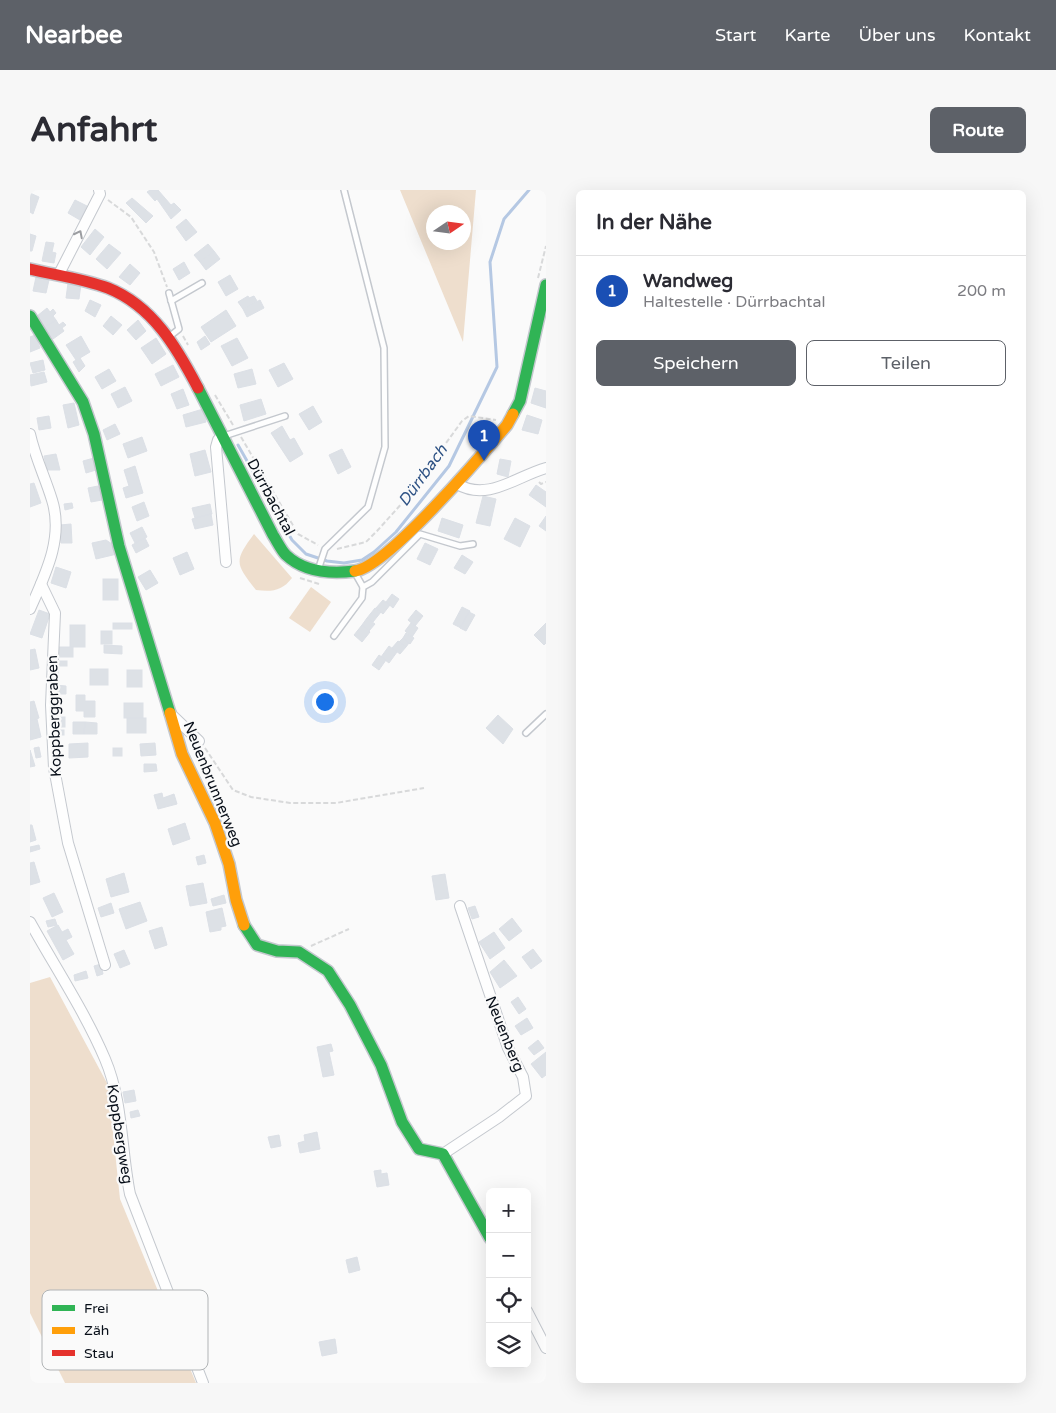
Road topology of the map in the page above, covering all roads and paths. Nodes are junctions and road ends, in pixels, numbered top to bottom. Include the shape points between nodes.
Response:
1 (344, 190) edge
2 (100, 192) edge
3 (30, 269) edge
4 (58, 274) junction
5 (202, 283) dead end
6 (546, 286) edge
7 (169, 293) joint
8 (171, 301) junction
9 (30, 316) edge
10 (179, 329) junction
11 (168, 338) junction
12 (188, 345) dead end
13 (215, 394) dead end
14 (285, 416) dead end
15 (502, 423) junction
16 (237, 432) junction
17 (30, 434) edge
18 (223, 436) junction
19 (546, 468) edge
20 (458, 484) junction
21 (473, 544) dead end
22 (324, 550) junction
23 (226, 562) dead end
24 (320, 566) junction
25 (355, 572) junction
26 (41, 584) junction
27 (363, 587) junction
28 (30, 609) edge
29 (334, 636) dead end
30 (169, 712) junction
31 (546, 714) edge
32 (526, 733) dead end
33 (199, 741) joint
34 (424, 788) dead end
35 (460, 906) dead end
36 (30, 922) edge
37 (349, 929) dead end
38 (300, 952) junction
39 (105, 965) dead end
40 (443, 1154) junction
41 (487, 1233) edge
42 (167, 1290) edge
43 (531, 1319) edge
44 (546, 1348) edge
45 (198, 1370) edge
46 (203, 1383) edge

1 - 22 lane via 384,348 385,447 368,507
4 -> 2 street
2 - 7 path via 131,217 154,252
3 - 4 street, Dürrbachtal
4 - 11 street, Dürrbachtal via 108,288 136,303 156,321
5 - 8 lane
6 - 15 street, Dürrbachtal via 520,401
7 - 8 lane
8 - 10 lane
9 - 30 street, Neuenbrunnerweg via 84,402 119,546
10 - 11 lane
10 - 12 path
11 - 18 street, Dürrbachtal
13 - 16 path
14 - 16 lane
15 - 20 street, Dürrbachtal
15 - 22 path via 469,416 462,421 404,501 366,542
16 - 18 lane
16 - 22 path via 298,534
17 - 26 street via 53,501 56,533 51,560
18 - 23 street via 216,447
18 - 24 street, Dürrbachtal via 286,555 304,567
19 - 20 street via 500,488 467,489
20 - 25 street, Dürrbachtal via 385,554
21 - 27 lane via 460,546 420,534
22 - 24 lane
24 - 25 street, Dürrbachtal via 333,574
25 - 27 lane
26 - 28 street
26 - 39 street, Koppberggraben via 55,613 51,706 54,768 68,843
27 - 29 lane via 362,598
30 - 33 street
30 - 38 street, Neuenbrunnerweg via 182,754 216,823 244,926 257,945 278,951
31 - 32 lane
33 - 34 path via 233,790 251,797 290,803 336,803
35 - 40 street, Neuenberg via 508,1048 523,1077 526,1096
36 - 42 street, Koppbergweg via 106,1060 117,1098 130,1194
37 - 38 path
38 - 40 street, Neuenbrunnerweg via 328,971 350,1005 381,1065 402,1122 419,1149
40 - 41 street
43 - 44 street
45 - 46 street, Koppbergweg

